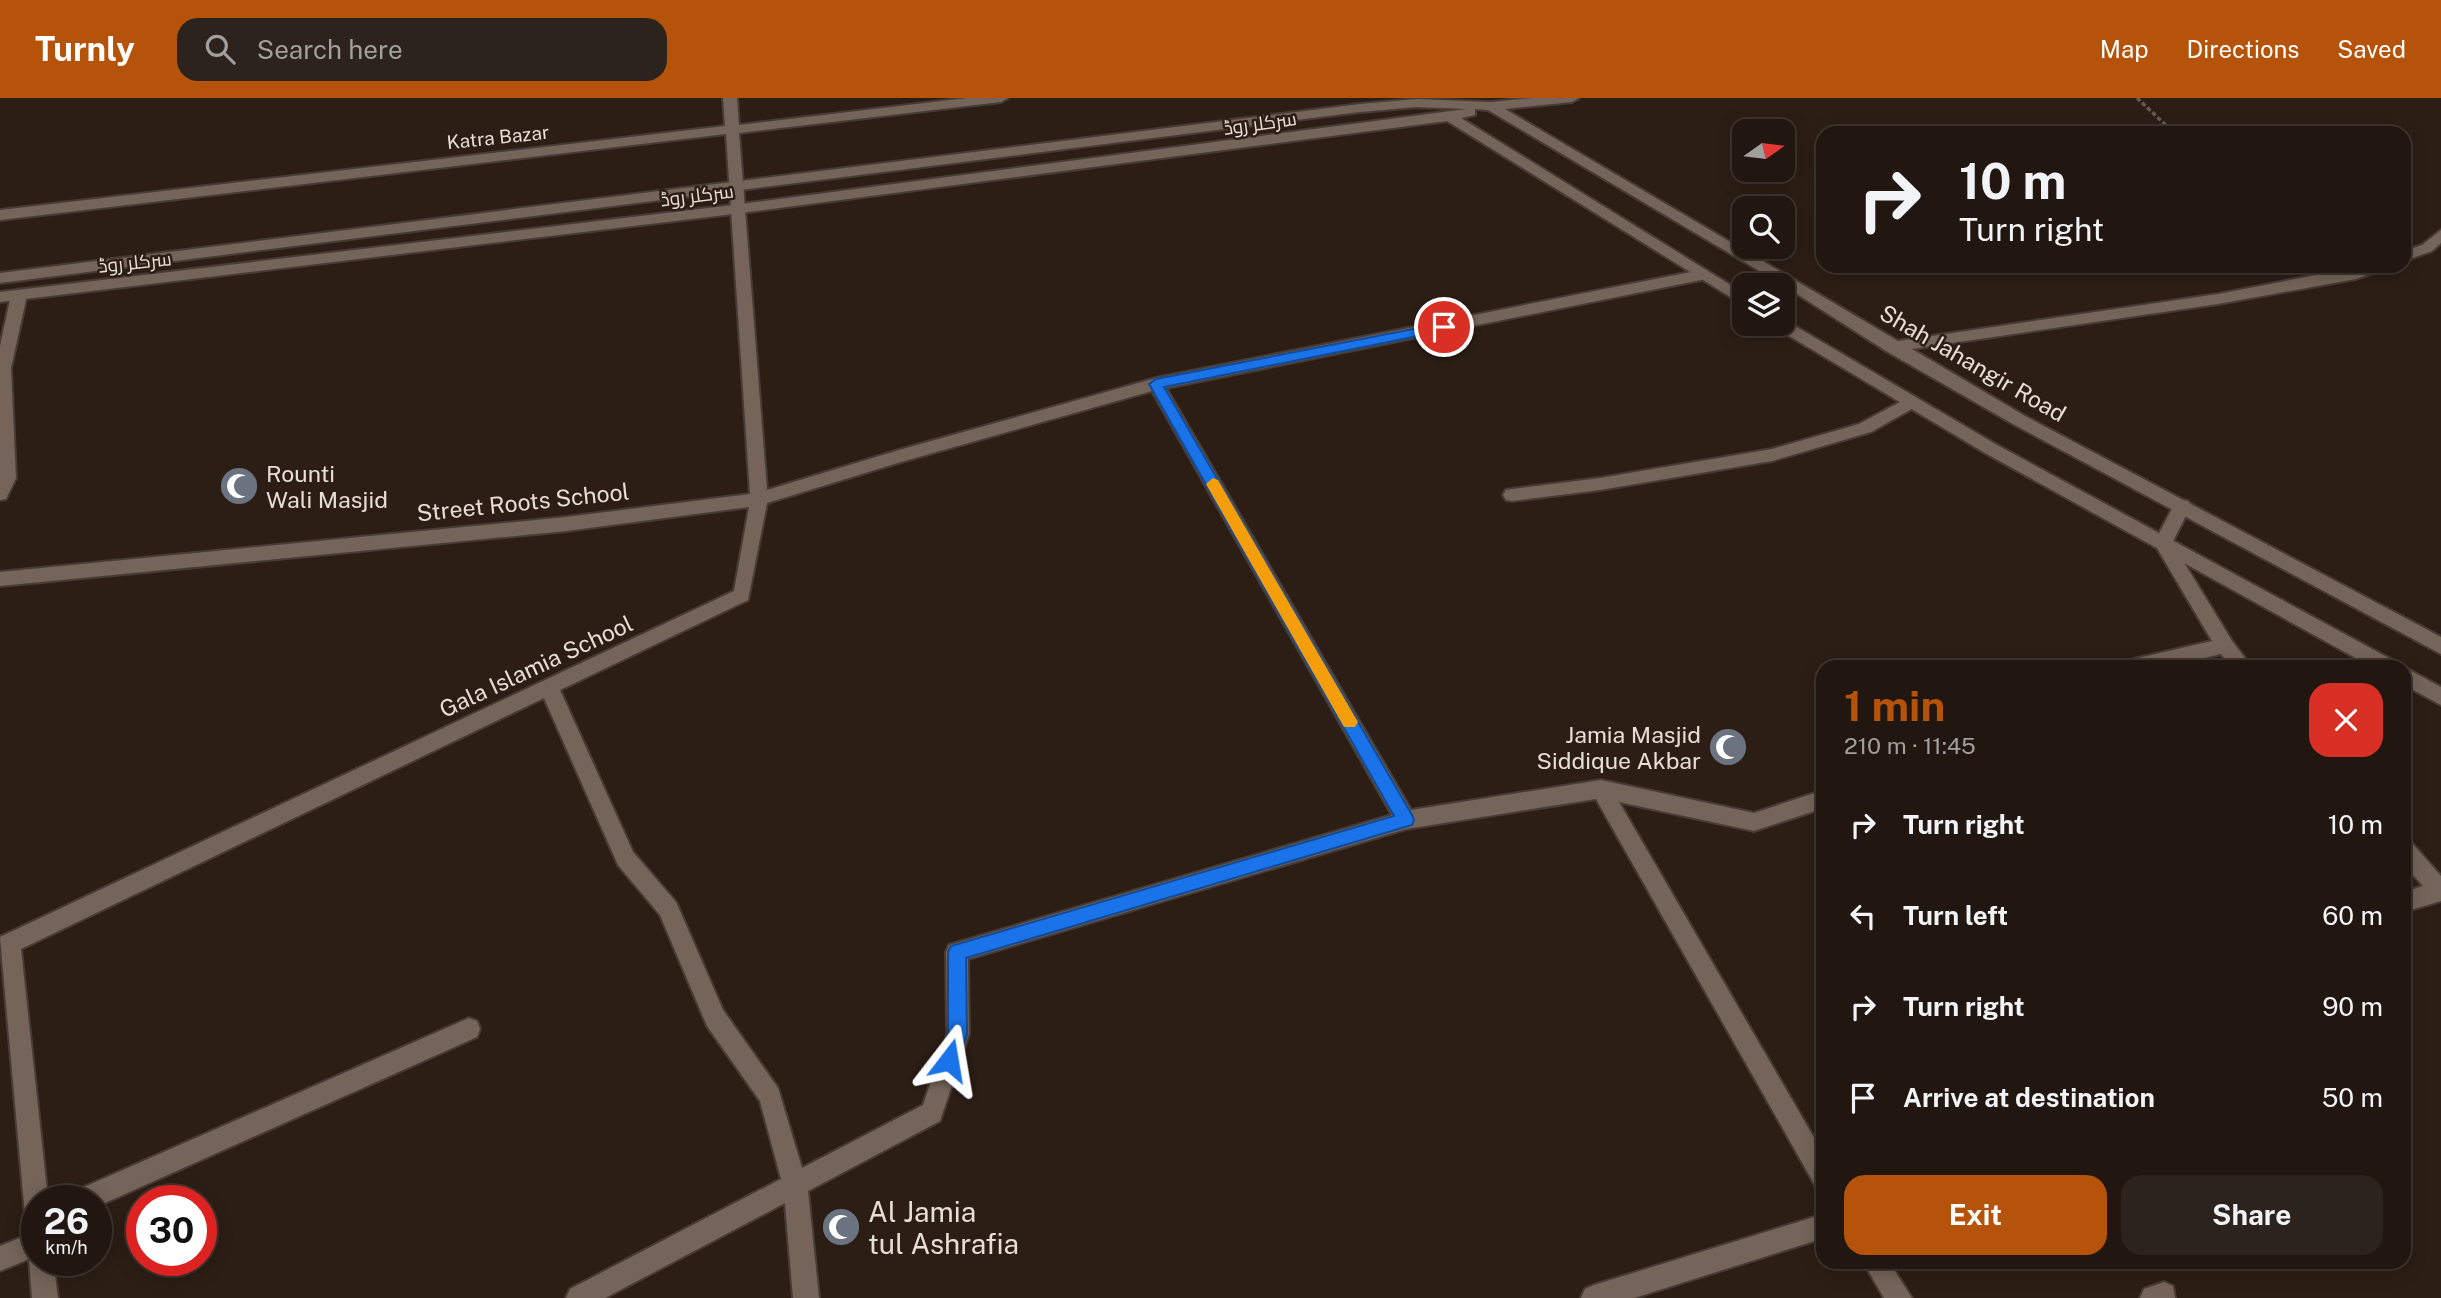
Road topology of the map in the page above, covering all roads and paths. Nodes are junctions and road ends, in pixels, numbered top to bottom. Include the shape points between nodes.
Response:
1 (730, 98) edge
2 (1001, 98) edge
3 (1572, 98) edge
4 (2137, 98) edge
5 (1415, 101) edge
6 (1491, 106) junction
7 (1449, 117) junction
8 (2167, 126) edge
9 (731, 130) junction
10 (737, 186) junction
11 (736, 210) junction
12 (0, 215) edge
13 (2441, 235) edge
14 (2411, 254) edge
15 (2359, 273) edge
16 (1701, 275) junction
17 (0, 278) edge
18 (1732, 293) edge
19 (19, 295) junction
20 (0, 297) edge
21 (1795, 332) edge
22 (1892, 346) junction
23 (1156, 384) junction
24 (1911, 401) junction
25 (0, 494) edge
26 (1512, 495) dead end
27 (759, 499) junction
28 (2182, 506) junction
29 (2163, 543) junction
30 (0, 579) edge
31 (2225, 646) junction
32 (2441, 646) edge
33 (2164, 660) edge
34 (2237, 660) edge
35 (2376, 660) edge
36 (2411, 680) edge
37 (549, 687) junction
38 (2441, 697) edge
39 (1601, 789) junction
40 (1816, 802) edge
41 (1406, 820) junction
42 (2411, 857) edge
43 (2441, 890) edge
44 (2411, 900) edge
45 (5, 946) edge
46 (469, 1029) dead end
47 (1816, 1166) edge
48 (33, 1185) edge
49 (795, 1185) junction
50 (112, 1188) edge
51 (1816, 1229) edge
52 (21, 1250) edge
53 (0, 1259) edge
54 (1880, 1269) edge
55 (43, 1276) edge
56 (1607, 1296) edge
57 (45, 1298) edge
58 (579, 1298) edge
59 (806, 1298) edge
60 (1899, 1298) edge

1 - 9 street, Gala Islamia School
2 - 9 street, Katra Bazar
3 - 6 street
4 - 8 path
5 - 6 street, سرکلر روڈ
5 - 10 street, سرکلر روڈ
6 - 7 street, سرکلر روڈ
6 - 22 street, Shah Jahangir Road
7 - 11 street, سرکلر روڈ
7 - 16 street
9 - 10 street, Gala Islamia School
9 - 12 street, Katra Bazar
10 - 11 street, Gala Islamia School
10 - 17 street, سرکلر روڈ
11 - 19 street, سرکلر روڈ
11 - 27 street, Gala Islamia School
13 - 14 street via 2427,248
15 - 22 street via 2218,299
16 - 18 street
16 - 23 street, Street Roots School
19 - 20 street, سرکلر روڈ
19 - 25 street via 3,368 7,478
21 - 24 street
22 - 28 street, Shah Jahangir Road
23 - 27 street, Street Roots School
23 - 41 street
24 - 26 street via 1865,428 1772,455
24 - 29 street
27 - 30 street, Street Roots School via 566,524
27 - 37 street, Gala Islamia School via 743,595
28 - 29 street
28 - 32 street, Shah Jahangir Road
29 - 31 street
29 - 35 street
31 - 33 street
31 - 34 street
36 - 38 street
37 - 45 street, Gala Islamia School
37 - 49 street via 625,858 668,909 715,1018 770,1096
39 - 40 street via 1754,822
39 - 41 street
39 - 47 street
41 - 49 street via 957,952 958,1034 932,1113
42 - 43 street
43 - 44 street
45 - 48 street
46 - 50 street
49 - 58 street
49 - 59 street
51 - 56 street
52 - 53 street
54 - 60 street
55 - 57 street

